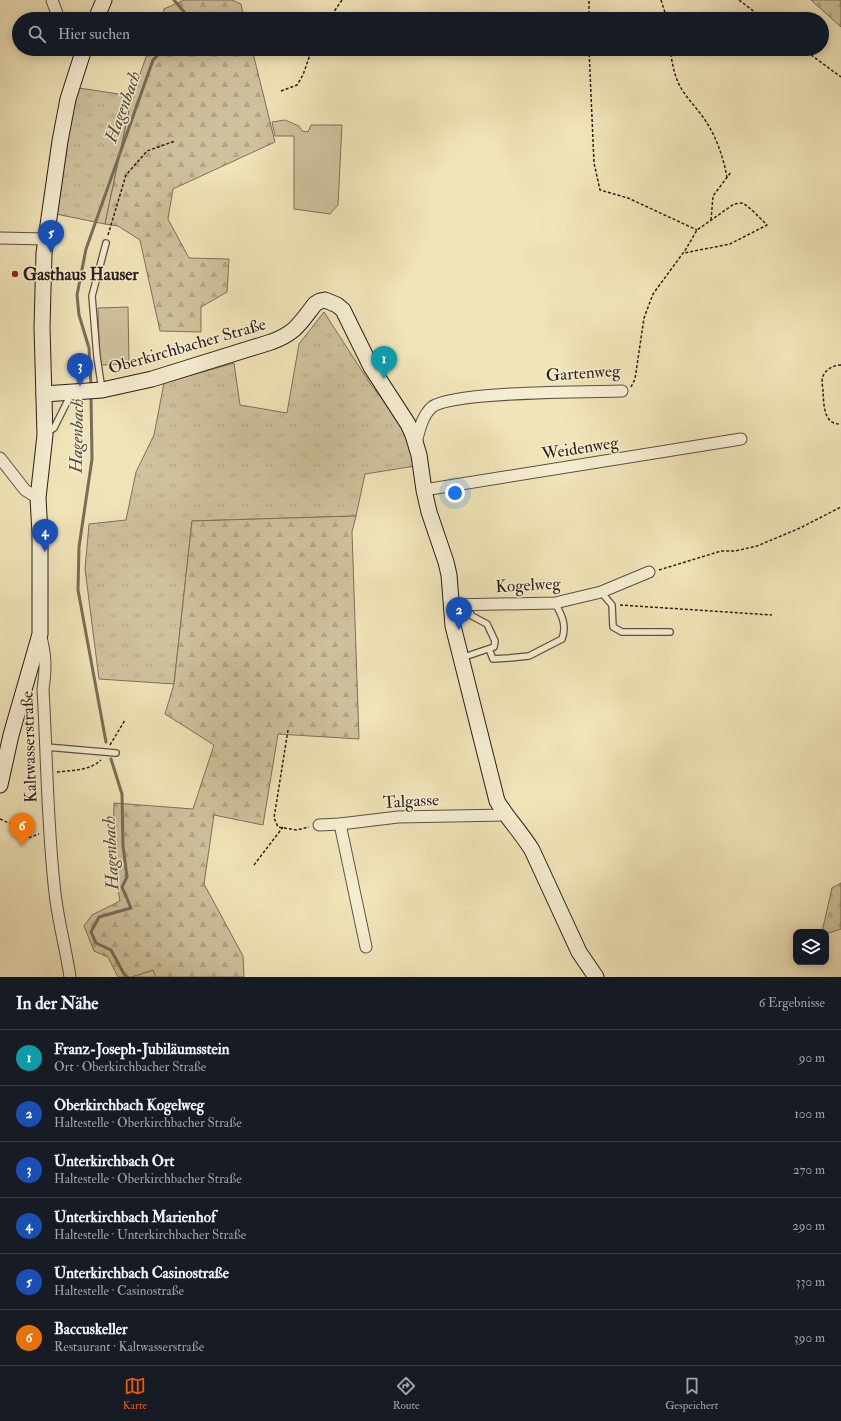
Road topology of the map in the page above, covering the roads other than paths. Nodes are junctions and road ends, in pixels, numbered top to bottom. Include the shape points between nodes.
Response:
1 (52, 0) edge
2 (104, 0) edge
3 (56, 12) edge
4 (99, 12) edge
5 (82, 56) edge
6 (0, 238) edge
7 (46, 239) junction
8 (106, 243) road end
9 (102, 390) junction
10 (78, 391) junction
11 (622, 391) road end
12 (44, 394) junction
13 (44, 435) junction
14 (741, 439) dead end
15 (416, 443) junction
16 (0, 458) edge
17 (424, 490) junction
18 (38, 498) junction
19 (649, 572) road end
20 (601, 592) junction
21 (555, 603) junction
22 (458, 605) junction
23 (670, 632) dead end
24 (40, 634) junction
25 (489, 649) junction
26 (461, 658) junction
27 (46, 747) junction
28 (116, 753) dead end
29 (0, 786) edge
30 (506, 815) junction
31 (340, 824) junction
32 (319, 825) road end
33 (366, 947) dead end
34 (70, 977) edge
35 (596, 977) edge

1 - 3 street
2 - 4 street
5 - 7 street via 61,134
6 - 7 street
7 - 12 street via 42,327
8 - 9 lane via 92,296
9 - 10 street, Oberkirchbacher Straße
9 - 15 street, Oberkirchbacher Straße via 152,379 284,338 299,325 315,304 325,300 331,301 343,310 371,367 408,424
10 - 12 street, Oberkirchbacher Straße
10 - 13 lane via 54,428
11 - 15 street, Gartenweg via 530,393 448,400 433,406 426,414
12 - 13 street
13 - 18 street
14 - 17 street, Weidenweg
15 - 17 street, Oberkirchbacher Straße
16 - 18 street via 25,490
17 - 22 street, Oberkirchbacher Straße
18 - 24 street
19 - 20 street, Kogelweg
20 - 21 street, Kogelweg
20 - 23 lane via 612,604 613,627 622,632
21 - 22 street, Kogelweg
21 - 25 lane via 564,622 562,639 529,656 493,659
22 - 25 lane via 487,624 495,641 494,647
22 - 26 street, Oberkirchbacher Straße via 453,626
24 - 27 street, Kaltwasserstraße via 45,656 43,689
24 - 29 street via 11,735
25 - 26 lane
26 - 30 street, Oberkirchbacher Straße via 497,801
27 - 28 lane
27 - 34 street, Kaltwasserstraße via 49,830 55,894
30 - 31 street, Talgasse via 398,816
30 - 35 street, Oberkirchbacher Straße via 532,850 579,952
31 - 32 street, Talgasse
31 - 33 street

